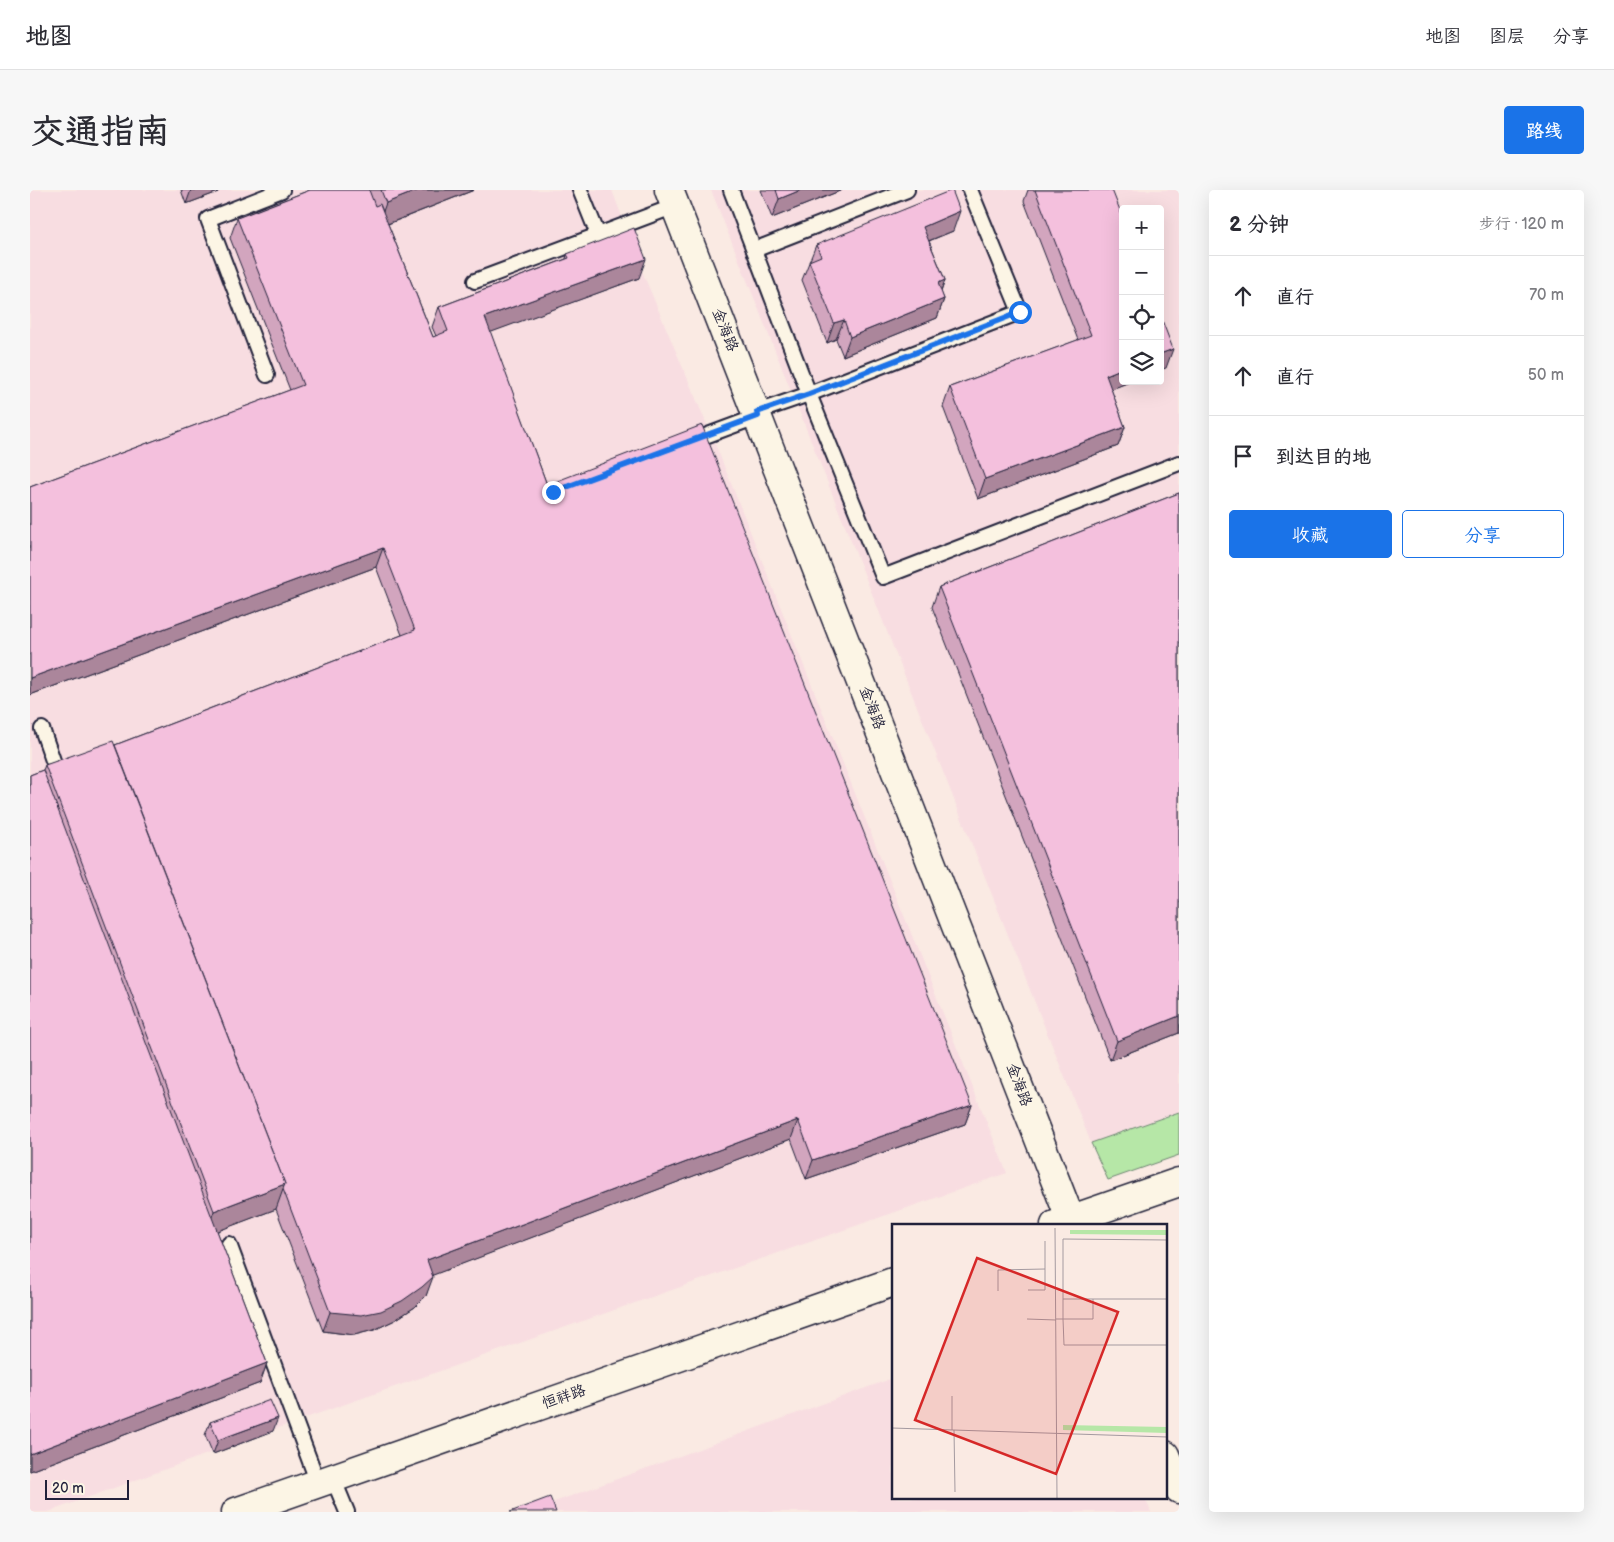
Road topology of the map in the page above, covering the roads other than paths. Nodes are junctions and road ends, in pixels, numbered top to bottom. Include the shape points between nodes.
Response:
1 (282, 190) edge
2 (580, 190) edge
3 (731, 190) edge
4 (908, 190) edge
5 (970, 190) edge
6 (672, 198) edge
7 (598, 235) junction
8 (754, 250) junction
9 (475, 281) dead end
10 (266, 375) dead end
11 (809, 394) junction
12 (758, 414) junction
13 (674, 447) edge
14 (1179, 463) edge
15 (42, 729) dead end
16 (56, 769) edge
17 (1179, 1182) edge
18 (1066, 1224) edge
19 (229, 1244) dead end
20 (892, 1282) edge
21 (1166, 1457) edge
22 (325, 1481) junction
23 (1179, 1489) edge
24 (236, 1512) edge
25 (346, 1512) edge

1 - 10 lane via 208,219
2 - 7 lane
3 - 8 lane
4 - 8 lane
5 - 11 lane via 1020,312
6 - 7 lane
6 - 12 street, 金海路
7 - 9 lane
8 - 11 lane
11 - 12 lane
11 - 14 lane via 883,577
12 - 13 lane
12 - 18 street, 金海路
15 - 16 lane
17 - 18 street
19 - 22 lane
20 - 22 street, 恒祥路
21 - 23 street
22 - 24 street, 恒祥路
22 - 25 lane

